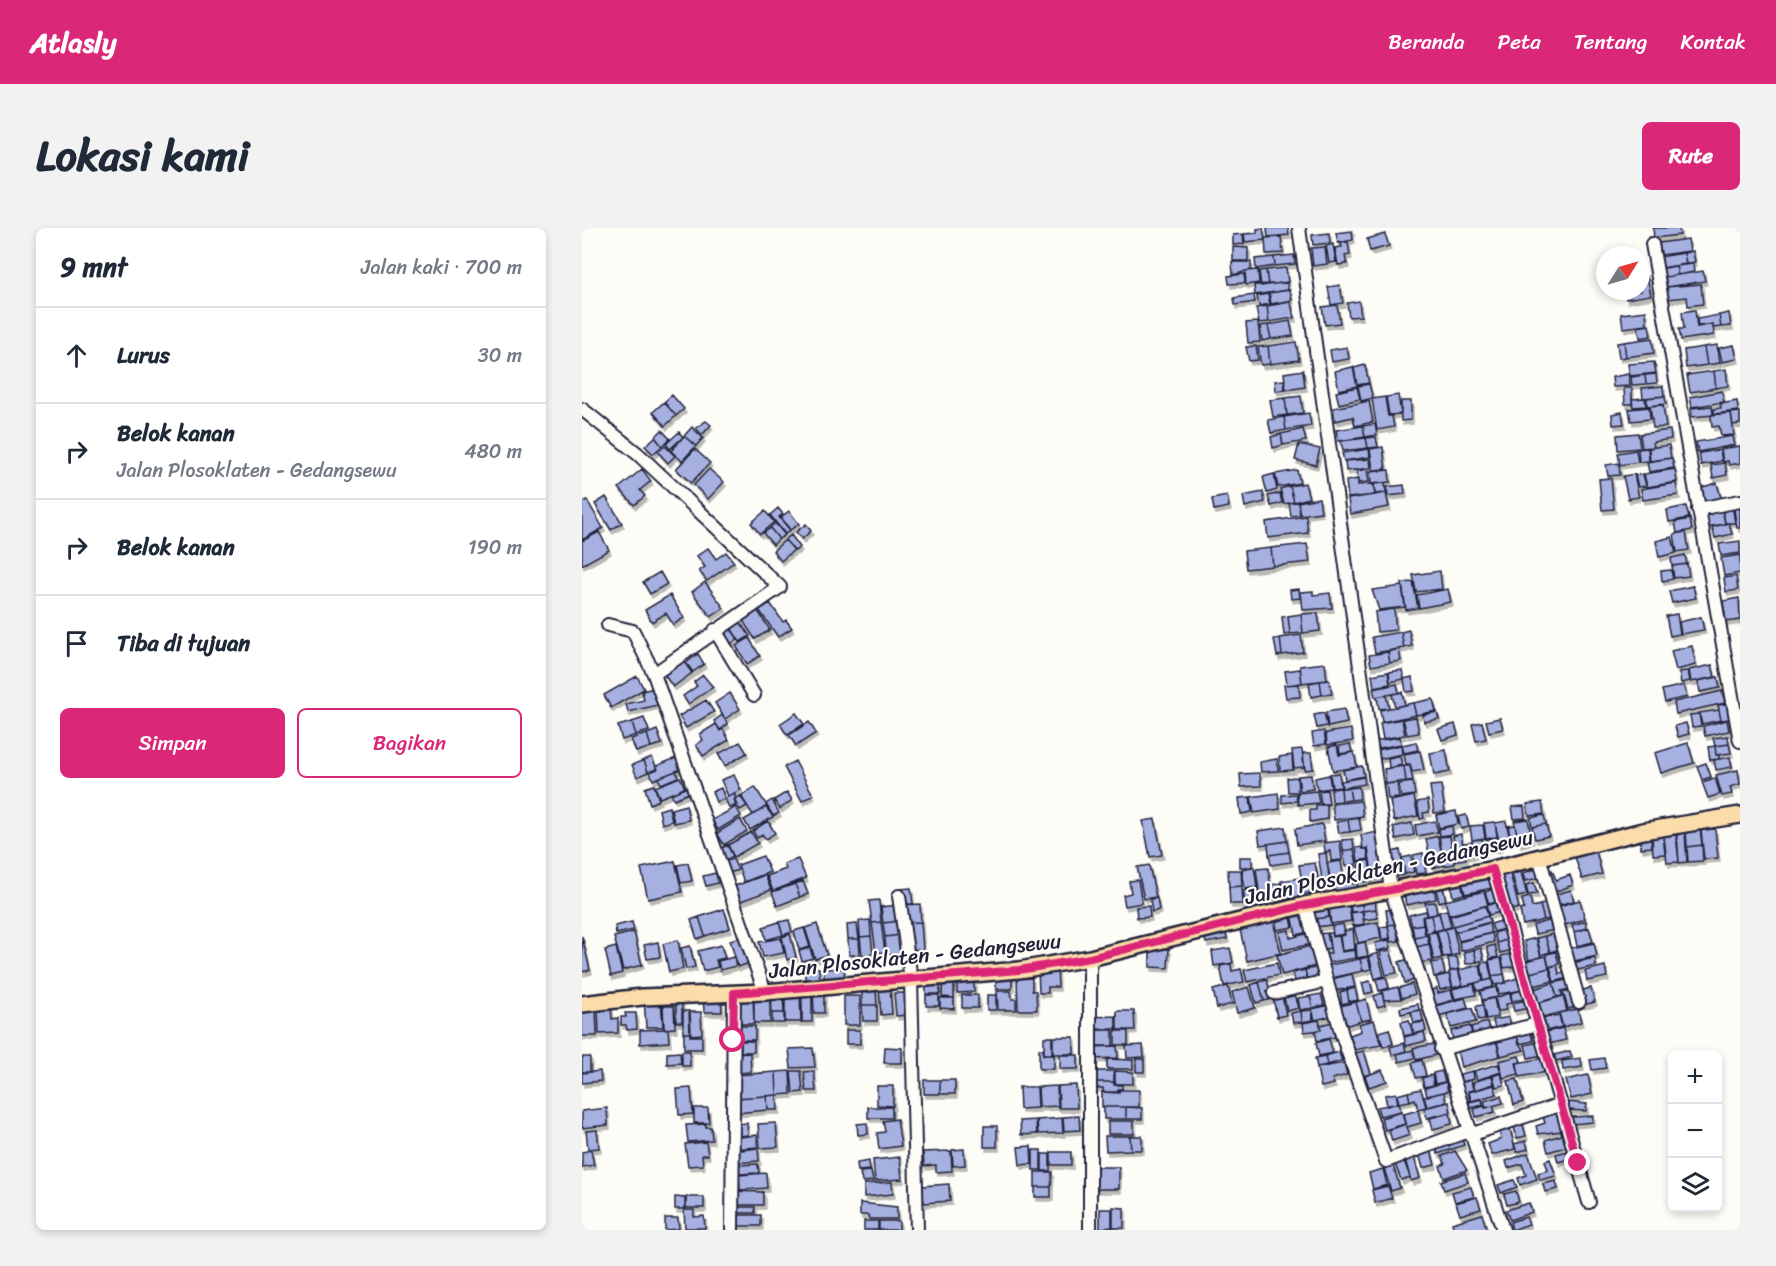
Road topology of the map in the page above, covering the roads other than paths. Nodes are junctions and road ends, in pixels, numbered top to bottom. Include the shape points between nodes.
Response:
1 (1299, 228) edge
2 (1652, 244) dead end
3 (587, 413) edge
4 (1740, 501) edge
5 (1698, 509) junction
6 (608, 625) dead end
7 (716, 630) junction
8 (654, 674) junction
9 (754, 694) dead end
10 (1740, 741) edge
11 (1740, 815) edge
12 (1539, 856) junction
13 (1493, 869) junction
14 (1391, 890) junction
15 (899, 896) dead end
16 (1305, 905) junction
17 (1090, 958) junction
18 (911, 979) junction
19 (1327, 981) junction
20 (765, 992) junction
21 (734, 993) junction
22 (1274, 993) dead end
23 (1579, 1002) dead end
24 (582, 1004) edge
25 (1538, 1024) junction
26 (1441, 1049) junction
27 (1562, 1104) junction
28 (1469, 1133) junction
29 (1589, 1202) dead end
30 (732, 1230) edge
31 (917, 1230) edge
32 (1090, 1230) edge
33 (1503, 1230) edge

1 - 14 street
2 - 5 street
3 - 7 street via 613,432 779,584 779,590
4 - 5 street
5 - 10 street
6 - 8 street via 633,631
7 - 8 street
7 - 9 street
8 - 20 street
11 - 12 main road, Jalan Plosoklaten - Gedangsewu via 1680,823
12 - 13 main road, Jalan Plosoklaten - Gedangsewu
12 - 23 street
13 - 14 main road, Jalan Plosoklaten - Gedangsewu
13 - 25 street
14 - 16 main road, Jalan Plosoklaten - Gedangsewu
14 - 26 street
15 - 18 street
16 - 17 main road, Jalan Plosoklaten - Gedangsewu
16 - 19 street
17 - 18 main road, Jalan Plosoklaten - Gedangsewu via 1019,970
17 - 32 street
18 - 20 main road, Jalan Plosoklaten - Gedangsewu
18 - 31 street
19 - 22 street
19 - 28 street via 1386,1161
20 - 21 main road, Jalan Plosoklaten - Gedangsewu
21 - 24 main road, Jalan Plosoklaten - Gedangsewu
21 - 30 street
25 - 26 street
25 - 27 street
26 - 28 street
27 - 28 street
27 - 29 street
28 - 33 street

